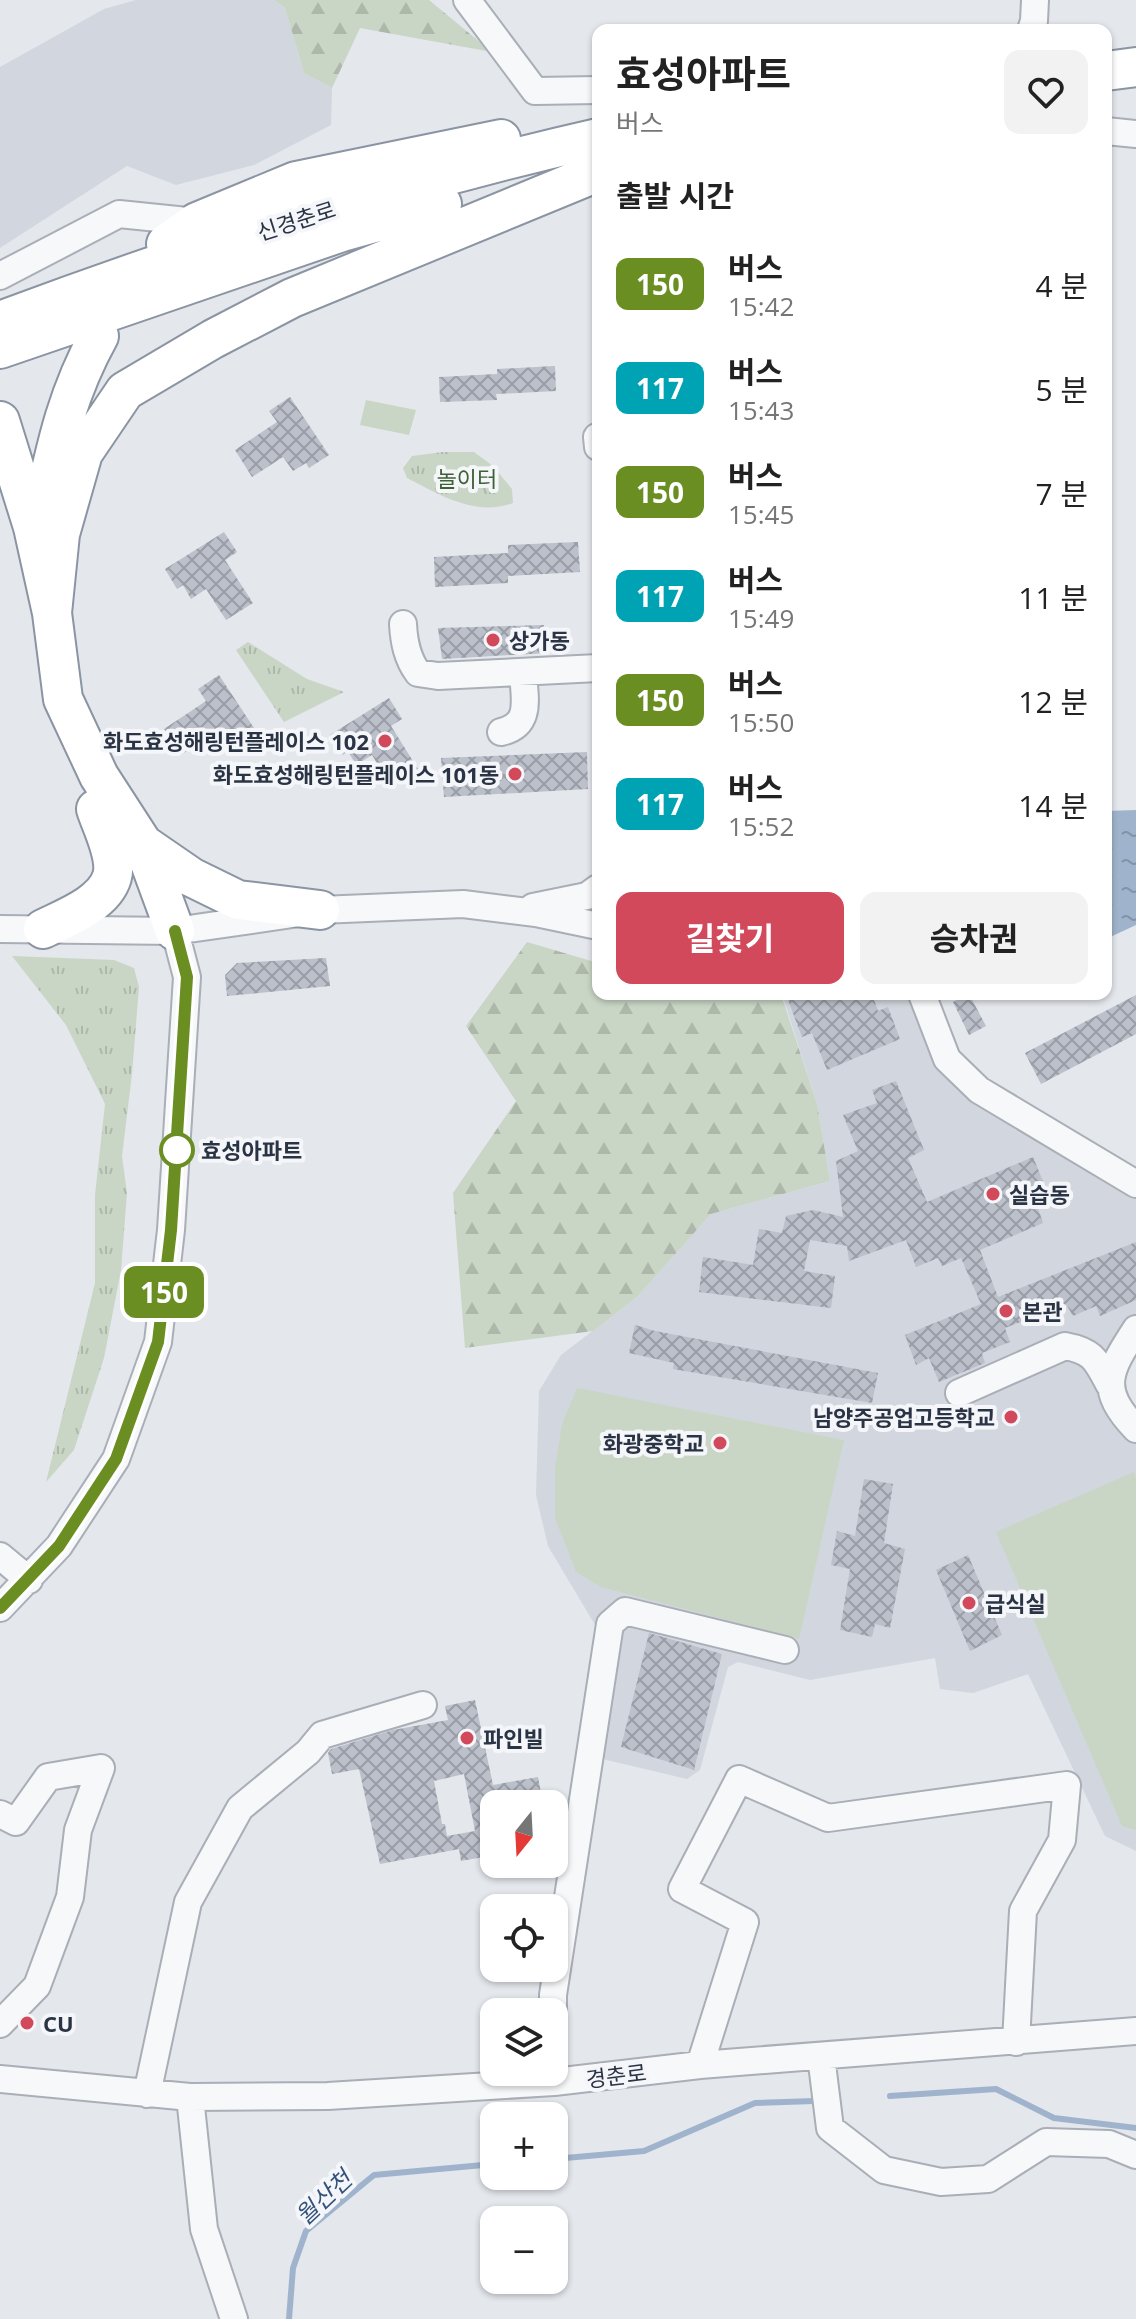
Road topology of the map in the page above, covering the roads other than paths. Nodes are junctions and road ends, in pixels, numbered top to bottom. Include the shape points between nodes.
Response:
1 (467, 0) edge
2 (1035, 0) edge
3 (1033, 24) edge
4 (1136, 41) edge
5 (1112, 44) edge
6 (1136, 67) edge
7 (1112, 70) edge
8 (592, 90) edge
9 (592, 123) edge
10 (1112, 132) edge
11 (1136, 134) edge
12 (592, 140) edge
13 (592, 168) edge
14 (592, 174) edge
15 (197, 222) junction
16 (166, 244) dead end
17 (0, 276) edge
18 (0, 321) edge
19 (99, 336) dead end
20 (0, 349) edge
21 (0, 421) edge
22 (0, 494) edge
23 (36, 538) junction
24 (39, 609) junction
25 (403, 624) dead end
26 (592, 668) edge
27 (523, 672) junction
28 (501, 732) dead end
29 (96, 809) junction
30 (143, 844) junction
31 (592, 892) edge
32 (320, 910) junction
33 (513, 910) junction
34 (592, 925) edge
35 (0, 929) edge
36 (43, 929) junction
37 (175, 931) junction
38 (924, 1000) edge
39 (1136, 1183) edge
40 (1136, 1329) edge
41 (1109, 1384) junction
42 (959, 1393) dead end
43 (1136, 1429) edge
44 (0, 1556) edge
45 (29, 1580) junction
46 (0, 1608) edge
47 (785, 1650) dead end
48 (423, 1705) dead end
49 (0, 1814) edge
50 (554, 1998) edge
51 (0, 2024) edge
52 (1136, 2031) edge
53 (1016, 2042) junction
54 (821, 2056) junction
55 (700, 2065) junction
56 (568, 2075) edge
57 (0, 2079) edge
58 (480, 2082) edge
59 (147, 2094) junction
60 (190, 2097) junction
61 (1136, 2155) edge
62 (234, 2319) edge

1 - 8 street via 535,91
2 - 3 street
4 - 5 highway
6 - 7 highway
9 - 15 highway via 296,181
10 - 11 street
12 - 18 highway, 신경춘로 via 366,197
13 - 20 highway, 신경춘로 via 342,232
14 - 24 highway via 292,298 125,391 83,453
15 - 16 highway
15 - 17 street via 119,214
19 - 23 highway via 64,413
21 - 23 highway
22 - 24 highway
23 - 24 highway
24 - 29 highway via 31,648 46,722
24 - 30 highway via 63,699 99,776
25 - 27 street via 410,661 418,673
26 - 27 street
27 - 28 street via 521,722
29 - 36 highway via 112,876 87,907
29 - 37 highway via 135,861
30 - 32 highway via 191,877 238,900
30 - 37 highway
31 - 33 street
32 - 33 street via 463,904
32 - 37 street
33 - 34 street
35 - 36 street
36 - 37 street
37 - 45 street via 187,977 171,1230 158,1342 116,1459 59,1546
38 - 39 street via 947,1059 979,1090
40 - 41 street
41 - 42 street via 1096,1359 1065,1346
41 - 43 street via 1115,1404
44 - 45 street
45 - 46 street
47 - 50 street via 625,1611 610,1624
48 - 59 street via 322,1735 240,1808 188,1902
49 - 51 street via 16,1822 48,1777 101,1768 78,1830 70,1897 37,1986
52 - 53 street, 경춘로
53 - 54 street, 경춘로
53 - 55 street via 1023,1911 1062,1840 1067,1785 828,1818 739,1779 682,1889 745,1922
54 - 55 street, 경춘로
54 - 61 street via 830,2128 884,2170 941,2182 988,2179 1046,2142 1109,2144
55 - 56 street, 경춘로
57 - 59 street, 경춘로
58 - 60 street, 경춘로 via 314,2096
59 - 60 street, 경춘로
60 - 62 street via 204,2229

